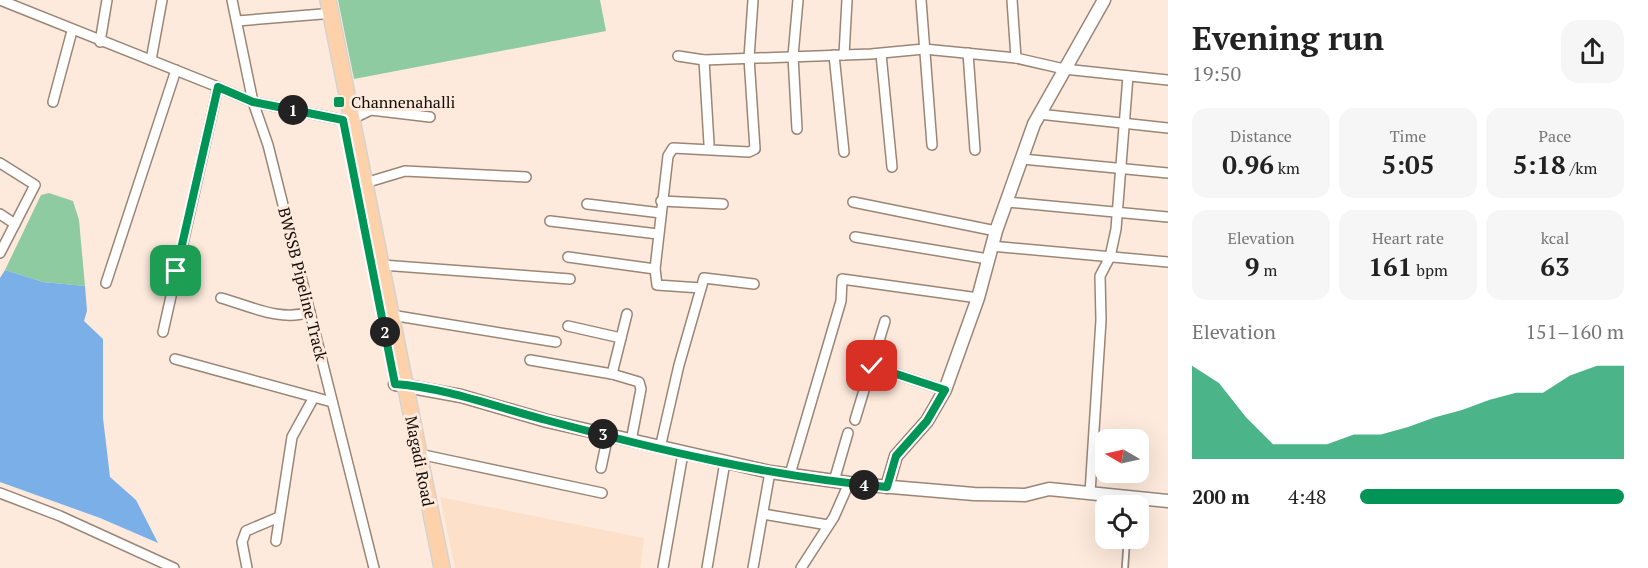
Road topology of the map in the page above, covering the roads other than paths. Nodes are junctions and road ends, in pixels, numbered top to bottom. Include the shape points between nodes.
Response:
1 (108, 0) edge
2 (162, 0) edge
3 (232, 0) edge
4 (753, 0) edge
5 (798, 0) edge
6 (847, 0) edge
7 (921, 0) edge
8 (1012, 0) edge
9 (1104, 0) edge
10 (0, 1) edge
11 (323, 5) edge
12 (237, 21) junction
13 (72, 31) junction
14 (100, 42) junction
15 (924, 49) junction
16 (968, 53) junction
17 (881, 54) junction
18 (839, 55) junction
19 (678, 56) dead end
20 (793, 56) junction
21 (749, 58) junction
22 (1016, 58) junction
23 (151, 60) junction
24 (704, 60) junction
25 (1064, 69) junction
26 (176, 70) junction
27 (1128, 76) junction
28 (1168, 80) edge
29 (218, 87) junction
30 (52, 102) dead end
31 (253, 102) junction
32 (1039, 114) junction
33 (430, 117) dead end
34 (348, 120) junction
35 (1125, 123) junction
36 (1168, 128) edge
37 (797, 129) dead end
38 (709, 144) dead end
39 (932, 145) dead end
40 (975, 150) dead end
41 (844, 152) dead end
42 (1022, 159) junction
43 (0, 163) edge
44 (892, 167) dead end
45 (1121, 169) junction
46 (1168, 173) edge
47 (526, 177) dead end
48 (365, 183) junction
49 (661, 201) junction
50 (853, 201) dead end
51 (1007, 202) junction
52 (587, 204) dead end
53 (723, 204) dead end
54 (660, 213) junction
55 (1118, 213) junction
56 (0, 214) edge
57 (1168, 217) edge
58 (550, 220) dead end
59 (15, 224) junction
60 (996, 231) junction
61 (658, 234) junction
62 (855, 237) dead end
63 (0, 252) edge
64 (989, 253) junction
65 (568, 257) dead end
66 (1110, 257) junction
67 (1168, 262) edge
68 (382, 265) junction
69 (655, 268) junction
70 (570, 279) dead end
71 (106, 283) dead end
72 (754, 284) dead end
73 (701, 288) junction
74 (221, 297) dead end
75 (978, 298) junction
76 (309, 312) junction
77 (627, 314) dead end
78 (391, 315) junction
79 (885, 321) dead end
80 (568, 327) dead end
81 (163, 332) dead end
82 (621, 338) junction
83 (556, 342) dead end
84 (175, 359) dead end
85 (530, 360) dead end
86 (872, 366) junction
87 (612, 374) junction
88 (400, 385) junction
89 (945, 390) junction
90 (314, 397) junction
91 (332, 402) junction
92 (855, 420) dead end
93 (848, 433) dead end
94 (608, 435) junction
95 (631, 441) junction
96 (660, 448) junction
97 (683, 453) junction
98 (419, 454) junction
99 (725, 462) junction
100 (601, 468) dead end
101 (770, 472) junction
102 (790, 474) junction
103 (834, 481) junction
104 (849, 483) junction
105 (887, 487) junction
106 (0, 492) edge
107 (602, 493) dead end
108 (1090, 493) junction
109 (1099, 495) edge
110 (1168, 501) edge
111 (1149, 502) edge
112 (763, 514) junction
113 (279, 517) junction
114 (828, 525) junction
115 (276, 541) dead end
116 (1127, 549) edge
117 (174, 568) edge
118 (247, 568) edge
119 (374, 568) edge
120 (432, 568) edge
121 (442, 568) edge
122 (663, 568) edge
123 (706, 568) edge
124 (753, 568) edge
125 (801, 568) edge
126 (1125, 568) edge

1 - 14 street
2 - 23 street
3 - 12 street, BWSSB Pipeline Track
4 - 21 street
5 - 20 street
6 - 18 street
7 - 15 street
8 - 22 street
9 - 25 street
10 - 13 street
11 - 12 street
11 - 34 main road, Magadi Road
12 - 31 street, BWSSB Pipeline Track
13 - 14 street
13 - 30 street
14 - 23 street
15 - 16 street
15 - 17 street
15 - 39 street
16 - 22 street
16 - 40 street
17 - 18 street
17 - 44 street
18 - 20 street
18 - 41 street
19 - 24 street
20 - 21 street
20 - 37 street
21 - 24 street
21 - 49 street via 755,149 749,152 673,148 668,156
22 - 25 street
23 - 26 street
24 - 38 street
25 - 27 street
25 - 32 street
26 - 29 street
26 - 71 street
27 - 28 street
27 - 35 street
29 - 31 street
29 - 81 street
31 - 34 street
31 - 76 street, BWSSB Pipeline Track via 268,145
32 - 35 street
32 - 42 street
33 - 34 street via 371,110
34 - 48 main road, Magadi Road
34 - 88 main road, Magadi Road
35 - 36 street
35 - 45 street
42 - 45 street
42 - 51 street
43 - 59 street via 35,185
45 - 46 street
45 - 55 street
47 - 48 street via 405,171
48 - 68 main road, Magadi Road
49 - 53 street
49 - 54 street
50 - 60 street
51 - 55 street
51 - 60 street
52 - 54 street
54 - 61 street
55 - 57 street
55 - 66 street
56 - 59 street
58 - 61 street
59 - 63 street
60 - 64 street
61 - 69 street
62 - 64 street
64 - 66 street
64 - 75 street
65 - 69 street
66 - 67 street
66 - 108 street via 1100,276 1101,320
68 - 70 street
68 - 78 main road, Magadi Road
69 - 73 street via 657,285
72 - 73 street via 704,278
73 - 96 street
74 - 76 street via 284,317
75 - 89 street
75 - 102 street via 842,279 841,300
76 - 91 street, BWSSB Pipeline Track
77 - 82 street
78 - 83 street
78 - 88 main road, Magadi Road
79 - 86 street
80 - 82 street
82 - 87 street
84 - 90 street
85 - 87 street
86 - 89 street
86 - 92 street
87 - 95 street via 639,382 641,389
88 - 94 street via 461,396
88 - 98 main road, Magadi Road
88 - 120 main road, Magadi Road
89 - 105 street via 927,421 896,456
90 - 91 street
90 - 113 street via 292,436
91 - 119 street, BWSSB Pipeline Track
93 - 103 street
94 - 95 street
94 - 100 street
95 - 96 street
96 - 97 street
97 - 99 street
97 - 122 street
98 - 107 street
98 - 121 main road, Magadi Road
99 - 101 street
99 - 123 street
101 - 102 street
101 - 112 street
102 - 103 street
103 - 104 street
104 - 105 street
104 - 114 street
105 - 108 street via 974,494 1025,495 1049,489
106 - 117 street
108 - 109 street
110 - 111 street
112 - 114 street
112 - 124 street
113 - 115 street
113 - 118 street via 246,531 242,542
114 - 125 street
116 - 126 lane

